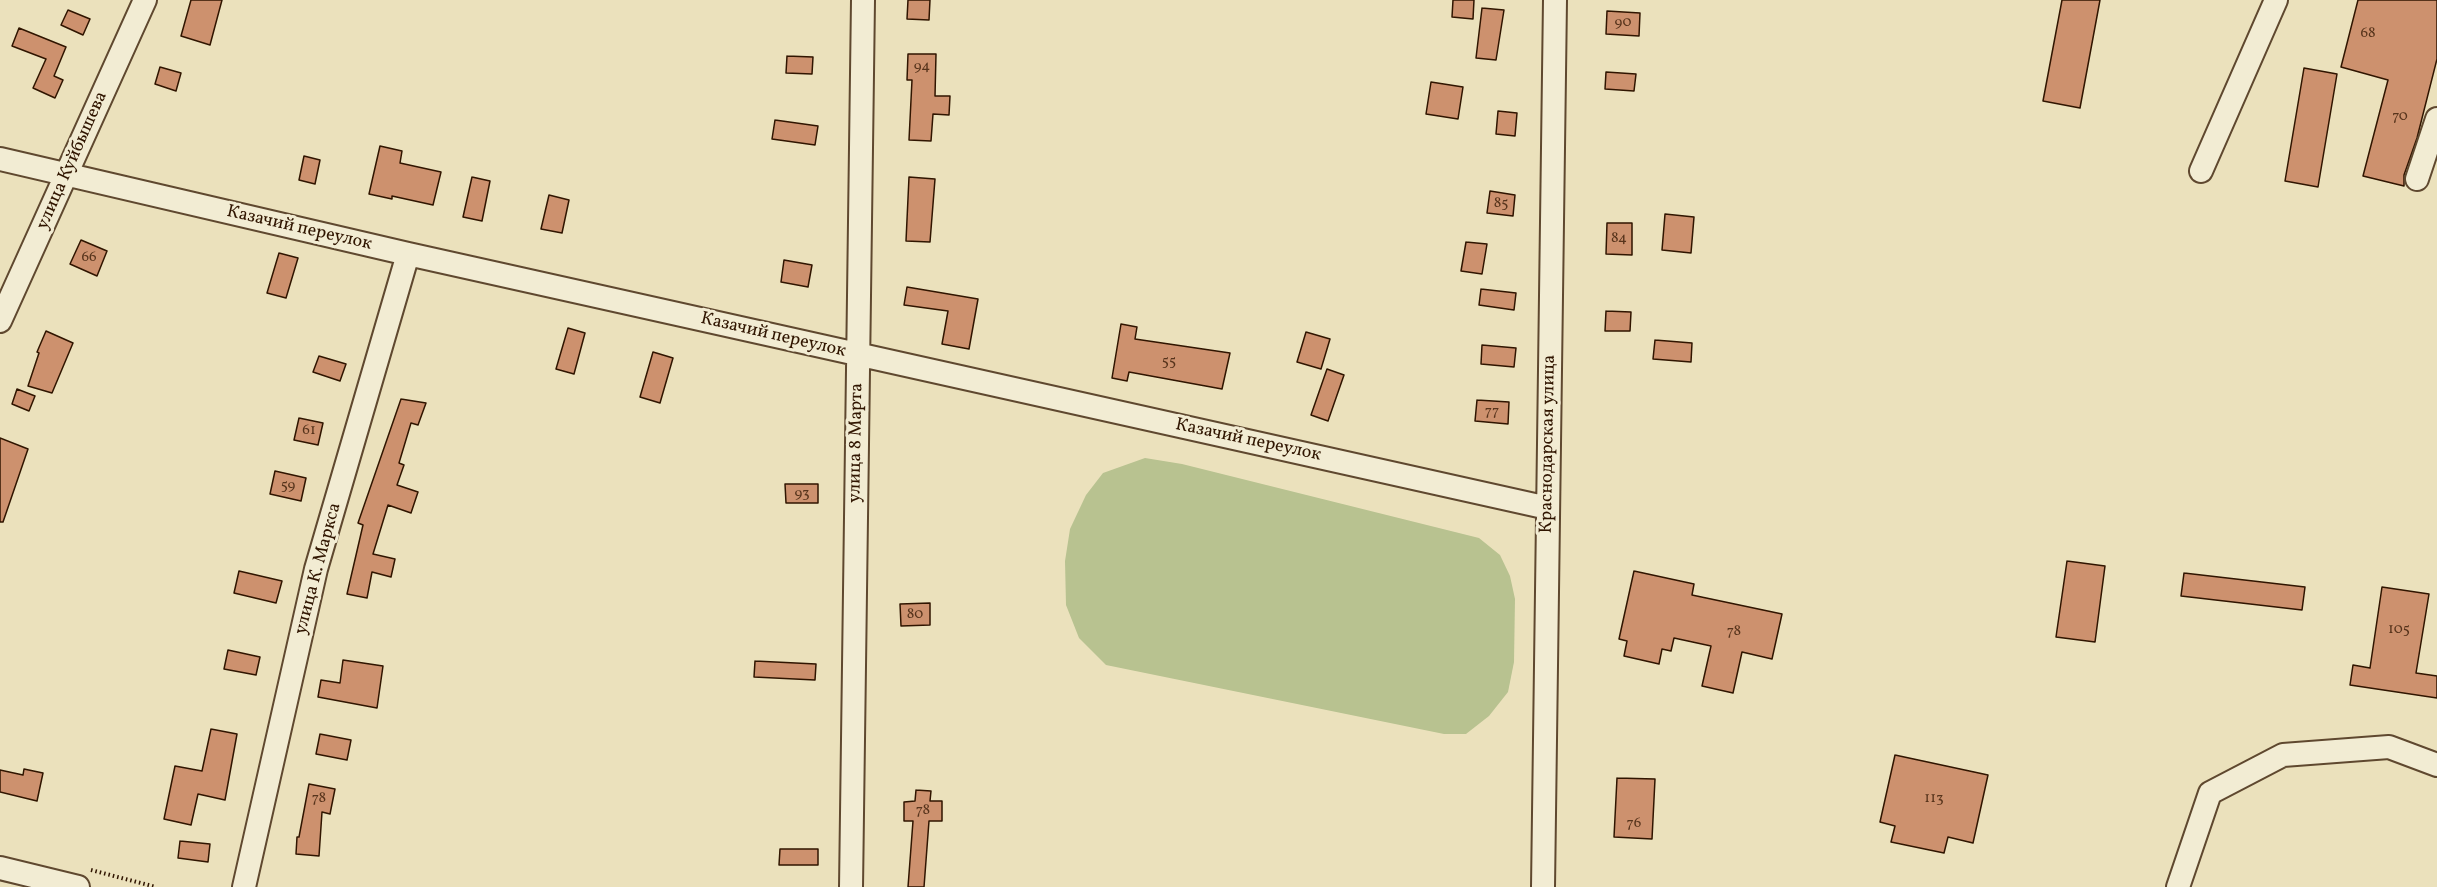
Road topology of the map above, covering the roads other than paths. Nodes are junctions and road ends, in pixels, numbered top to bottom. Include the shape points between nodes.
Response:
1 (145, 0) edge
2 (863, 0) edge
3 (1555, 0) edge
4 (2276, 0) edge
5 (2437, 118) edge
6 (0, 159) edge
7 (2201, 171) dead end
8 (66, 175) junction
9 (2417, 178) dead end
10 (408, 254) junction
11 (0, 321) edge
12 (858, 355) junction
13 (1548, 508) junction
14 (2437, 765) edge
15 (0, 868) edge
16 (78, 887) edge
17 (244, 887) edge
18 (851, 887) edge
19 (1543, 887) edge
20 (2178, 887) edge

1 - 8 street, улица Куйбышева
2 - 12 street, улица 8 Марта
3 - 13 street, Краснодарская улица
4 - 7 street
5 - 9 street
6 - 8 street, Казачий переулок
8 - 10 street, Казачий переулок
8 - 11 street, улица Куйбышева
10 - 12 street, Казачий переулок
10 - 17 street, улица К. Маркса via 316,568
12 - 13 street, Казачий переулок
12 - 18 street, улица 8 Марта
13 - 19 street, Краснодарская улица
14 - 20 street via 2389,747 2283,754 2210,793
15 - 16 street

